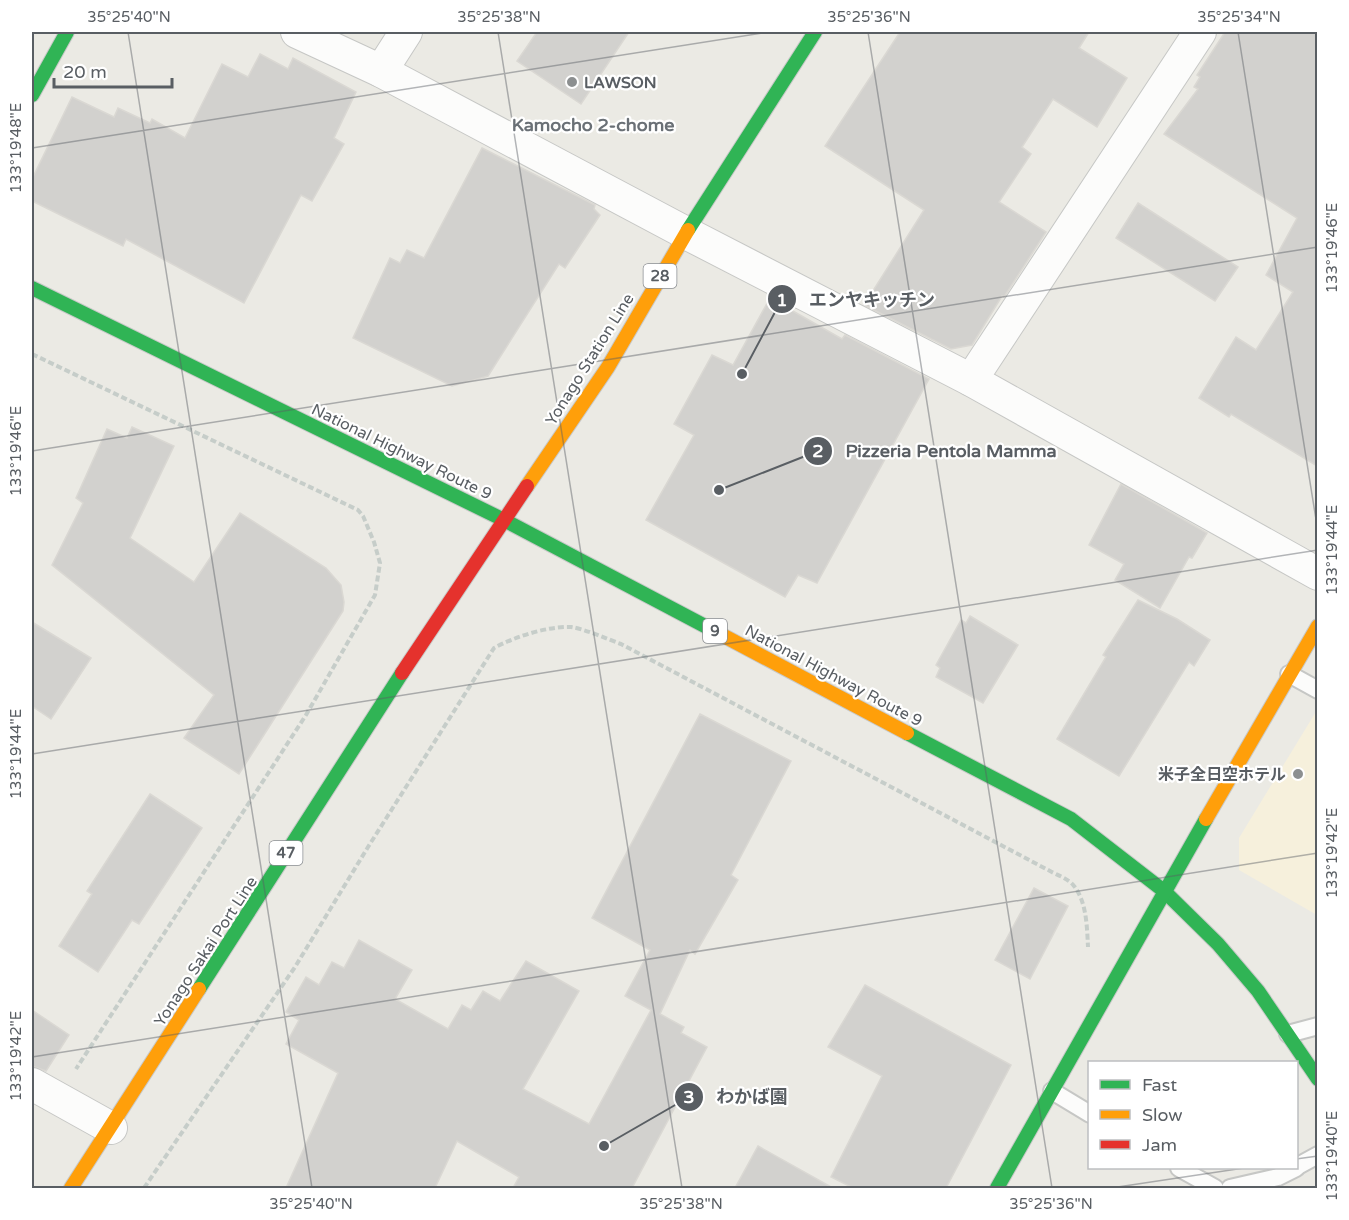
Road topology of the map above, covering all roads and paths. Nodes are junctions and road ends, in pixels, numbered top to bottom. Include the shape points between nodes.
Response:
1 (67, 32) edge
2 (297, 32) edge
3 (406, 32) edge
4 (815, 32) edge
5 (1200, 32) edge
6 (381, 71) junction
7 (32, 95) edge
8 (686, 233) junction
9 (32, 288) edge
10 (32, 354) edge
11 (970, 380) junction
12 (504, 520) junction
13 (1317, 574) edge
14 (1317, 626) edge
15 (1290, 674) junction
16 (1317, 690) edge
17 (1164, 891) junction
18 (1088, 956) dead end
19 (1317, 1026) edge
20 (1288, 1034) junction
21 (72, 1075) dead end
22 (1317, 1079) edge
23 (32, 1084) edge
24 (1052, 1091) junction
25 (1088, 1113) edge
26 (111, 1128) junction
27 (1317, 1155) edge
28 (1298, 1166) edge
29 (1187, 1169) edge
30 (1275, 1172) edge
31 (71, 1188) edge
32 (144, 1188) edge
33 (997, 1188) edge
34 (1215, 1188) edge
35 (1230, 1188) edge

1 - 7 main road
2 - 6 street
3 - 6 street
4 - 8 main road, Yonago Station Line / 28
5 - 11 street
6 - 8 street
8 - 11 street
8 - 12 main road, Yonago Station Line / 28 via 608,367
9 - 12 main road, National Highway Route 9 / 9
10 - 21 path via 358,510 380,563 375,595 306,715
11 - 13 street
12 - 17 main road, National Highway Route 9 / 9 via 1071,819
12 - 26 main road, Yonago Sakai Port Line / 47
14 - 15 main road
15 - 16 lane
15 - 17 main road
17 - 20 main road, National Highway Route 9 / 9 via 1218,944
17 - 24 main road
18 - 32 path via 1082,902 1074,885 621,644 572,627 542,631 494,648 295,967
19 - 20 lane
20 - 22 main road, National Highway Route 9 / 9
23 - 26 street
24 - 25 lane
24 - 33 main road
26 - 31 main road, Yonago Sakai Port Line / 47
27 - 28 lane
29 - 34 lane
30 - 35 lane

